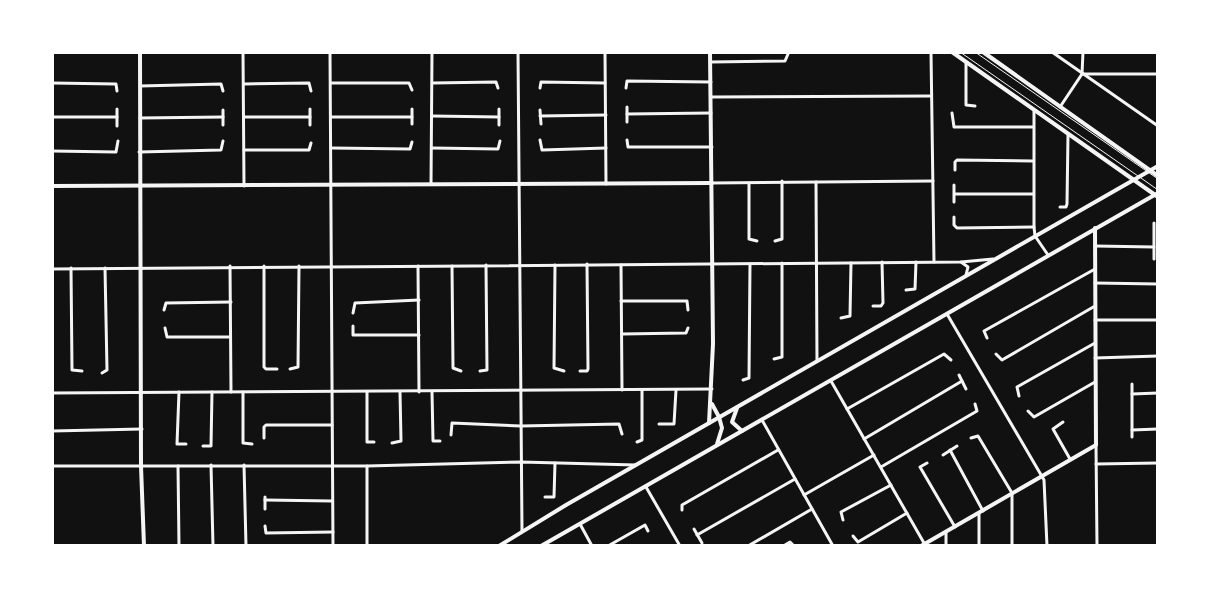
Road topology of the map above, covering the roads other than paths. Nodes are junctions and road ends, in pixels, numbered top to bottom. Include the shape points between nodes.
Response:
1 (140, 52) edge
2 (244, 52) edge
3 (330, 52) edge
4 (432, 52) edge
5 (518, 52) edge
6 (605, 52) edge
7 (710, 52) edge
8 (931, 52) edge
9 (952, 52) edge
10 (960, 52) edge
11 (975, 52) edge
12 (983, 52) edge
13 (1052, 52) edge
14 (1083, 52) edge
15 (788, 54) dead end
16 (711, 62) junction
17 (966, 64) junction
18 (1082, 74) junction
19 (1158, 74) edge
20 (433, 82) junction
21 (711, 82) junction
22 (52, 83) edge
23 (330, 83) junction
24 (605, 83) junction
25 (244, 84) junction
26 (140, 86) junction
27 (498, 88) dead end
28 (540, 88) dead end
29 (626, 88) dead end
30 (117, 90) dead end
31 (412, 90) dead end
32 (223, 91) dead end
33 (311, 91) dead end
34 (931, 96) junction
35 (711, 97) junction
36 (975, 106) dead end
37 (626, 107) dead end
38 (1060, 107) junction
39 (117, 109) dead end
40 (310, 109) dead end
41 (412, 109) dead end
42 (499, 109) dead end
43 (223, 110) dead end
44 (540, 110) dead end
45 (1034, 110) junction
46 (952, 113) dead end
47 (627, 114) junction
48 (711, 114) junction
49 (606, 115) junction
50 (432, 116) junction
51 (540, 116) junction
52 (52, 117) edge
53 (223, 117) junction
54 (244, 117) junction
55 (310, 117) junction
56 (331, 117) junction
57 (412, 117) junction
58 (499, 117) junction
59 (117, 118) junction
60 (140, 118) junction
61 (627, 122) dead end
62 (412, 124) dead end
63 (540, 124) dead end
64 (223, 125) dead end
65 (310, 125) dead end
66 (499, 125) dead end
67 (117, 126) dead end
68 (1158, 126) edge
69 (1033, 128) junction
70 (1068, 134) junction
71 (540, 140) dead end
72 (627, 140) dead end
73 (118, 141) dead end
74 (223, 141) dead end
75 (500, 141) dead end
76 (311, 142) dead end
77 (412, 142) dead end
78 (331, 148) junction
79 (432, 148) junction
80 (606, 148) junction
81 (712, 148) junction
82 (244, 150) junction
83 (52, 151) edge
84 (140, 152) junction
85 (1033, 161) junction
86 (1158, 166) edge
87 (955, 170) dead end
88 (1148, 171) junction
89 (1139, 176) junction
90 (1158, 178) edge
91 (1134, 180) junction
92 (933, 181) junction
93 (782, 182) junction
94 (816, 182) junction
95 (712, 183) junction
96 (749, 183) junction
97 (431, 184) junction
98 (520, 184) junction
99 (606, 184) junction
100 (331, 185) junction
101 (954, 185) dead end
102 (52, 186) edge
103 (141, 186) junction
104 (244, 186) junction
105 (955, 194) junction
106 (1033, 194) junction
107 (1157, 194) edge
108 (954, 202) dead end
109 (1060, 207) dead end
110 (954, 217) dead end
111 (1154, 223) dead end
112 (1034, 227) junction
113 (1095, 228) junction
114 (1036, 236) junction
115 (757, 241) dead end
116 (775, 241) dead end
117 (1095, 246) junction
118 (1154, 247) junction
119 (1048, 255) junction
120 (994, 259) junction
121 (1154, 259) dead end
122 (882, 262) junction
123 (916, 262) junction
124 (934, 262) junction
125 (961, 262) junction
126 (750, 263) junction
127 (782, 263) junction
128 (817, 263) junction
129 (851, 263) junction
130 (587, 264) junction
131 (712, 264) junction
132 (332, 265) junction
133 (486, 265) junction
134 (520, 265) junction
135 (555, 265) junction
136 (621, 265) junction
137 (230, 266) junction
138 (264, 266) junction
139 (299, 266) junction
140 (418, 266) junction
141 (452, 266) junction
142 (52, 268) edge
143 (71, 268) junction
144 (105, 268) junction
145 (141, 268) junction
146 (1095, 269) junction
147 (966, 275) junction
148 (1095, 283) junction
149 (1158, 284) edge
150 (906, 290) dead end
151 (419, 300) junction
152 (621, 301) junction
153 (231, 302) junction
154 (873, 306) dead end
155 (1095, 306) junction
156 (164, 310) dead end
157 (688, 310) dead end
158 (353, 313) dead end
159 (947, 314) junction
160 (841, 318) dead end
161 (1095, 320) junction
162 (1158, 320) edge
163 (353, 326) dead end
164 (165, 328) dead end
165 (688, 328) dead end
166 (622, 334) junction
167 (419, 335) junction
168 (230, 337) junction
169 (987, 338) dead end
170 (1095, 343) junction
171 (996, 354) dead end
172 (1158, 356) edge
173 (1096, 358) junction
174 (774, 359) dead end
175 (951, 360) dead end
176 (817, 361) junction
177 (277, 369) dead end
178 (290, 369) dead end
179 (82, 371) dead end
180 (461, 371) dead end
181 (480, 371) dead end
182 (564, 371) dead end
183 (580, 371) dead end
184 (102, 372) dead end
185 (959, 375) dead end
186 (743, 380) dead end
187 (831, 381) junction
188 (962, 381) junction
189 (1095, 382) junction
190 (1132, 384) dead end
191 (712, 389) junction
192 (966, 389) dead end
193 (622, 390) junction
194 (642, 390) junction
195 (676, 390) junction
196 (521, 391) junction
197 (142, 392) junction
198 (179, 392) junction
199 (212, 392) junction
200 (231, 392) junction
201 (243, 392) junction
202 (332, 392) junction
203 (367, 392) junction
204 (400, 392) junction
205 (419, 392) junction
206 (432, 392) junction
207 (1158, 393) edge
208 (52, 394) edge
209 (1132, 394) junction
210 (1019, 396) dead end
211 (712, 404) junction
212 (974, 404) dead end
213 (739, 406) junction
214 (847, 409) junction
215 (1028, 411) dead end
216 (719, 417) junction
217 (762, 420) junction
218 (1063, 422) dead end
219 (709, 423) junction
220 (659, 424) dead end
221 (332, 425) junction
222 (521, 426) junction
223 (142, 429) junction
224 (1132, 430) junction
225 (1158, 430) edge
226 (52, 431) edge
227 (742, 431) junction
228 (622, 434) dead end
229 (452, 435) dead end
230 (1132, 437) dead end
231 (264, 438) dead end
232 (864, 438) junction
233 (971, 438) dead end
234 (374, 442) dead end
235 (440, 442) dead end
236 (637, 442) dead end
237 (392, 443) dead end
238 (186, 444) dead end
239 (252, 444) dead end
240 (1096, 445) junction
241 (203, 446) dead end
242 (716, 446) junction
243 (957, 446) dead end
244 (778, 450) junction
245 (950, 450) junction
246 (943, 454) dead end
247 (874, 455) junction
248 (1070, 459) junction
249 (521, 462) junction
250 (555, 463) junction
251 (927, 463) dead end
252 (1158, 463) edge
253 (1096, 464) junction
254 (244, 465) junction
255 (636, 465) junction
256 (52, 466) edge
257 (141, 466) junction
258 (178, 466) junction
259 (211, 466) junction
260 (333, 466) junction
261 (367, 466) junction
262 (881, 467) junction
263 (1042, 476) junction
264 (795, 479) junction
265 (891, 485) junction
266 (646, 487) junction
267 (1012, 493) junction
268 (804, 495) junction
269 (545, 497) dead end
270 (332, 501) junction
271 (812, 508) junction
272 (265, 509) dead end
273 (682, 510) dead end
274 (981, 512) junction
275 (907, 513) junction
276 (843, 520) dead end
277 (580, 524) junction
278 (265, 526) dead end
279 (955, 527) junction
280 (694, 529) dead end
281 (522, 531) junction
282 (648, 531) dead end
283 (333, 532) junction
284 (946, 532) junction
285 (697, 535) junction
286 (853, 536) dead end
287 (702, 544) dead end
288 (923, 544) edge
289 (786, 545) edge
290 (144, 546) edge
291 (179, 546) edge
292 (212, 546) edge
293 (246, 546) edge
294 (333, 546) edge
295 (367, 546) edge
296 (498, 546) edge
297 (541, 546) edge
298 (592, 546) edge
299 (608, 546) edge
300 (680, 546) edge
301 (748, 546) edge
302 (794, 546) edge
303 (833, 546) edge
304 (946, 546) edge
305 (979, 546) edge
306 (1012, 546) edge
307 (1047, 546) edge
308 (1097, 546) edge

1 - 26 main road
2 - 25 street
3 - 23 street
4 - 20 street
5 - 98 street
6 - 24 street
7 - 16 main road
8 - 34 street
9 - 17 main road
10 - 89 lane
11 - 88 lane
12 - 38 main road
13 - 18 street
14 - 18 street
15 - 16 street via 786,61
16 - 21 main road
17 - 36 street via 966,105
17 - 45 main road
18 - 19 street
18 - 38 street
18 - 68 street
20 - 27 street via 496,82
20 - 50 street
21 - 29 street via 629,81
21 - 35 main road
22 - 30 street via 116,84
23 - 31 street via 409,83
23 - 56 street
24 - 28 street via 542,82
24 - 49 street
25 - 33 street via 309,83
25 - 54 street
26 - 32 street via 221,84
26 - 60 main road
34 - 35 street
34 - 92 street
35 - 48 main road
37 - 47 street
38 - 88 main road
39 - 59 street
40 - 55 street
41 - 57 street
42 - 58 street
43 - 53 street
44 - 51 street
45 - 69 street
45 - 70 main road
46 - 69 street via 954,127
47 - 48 street
47 - 61 street
48 - 81 main road
49 - 51 street
49 - 80 street
50 - 58 street
50 - 79 street
51 - 63 street
52 - 59 street
53 - 60 street
53 - 64 street
54 - 55 street
54 - 82 street
55 - 65 street
56 - 57 street
56 - 78 street
57 - 62 street
58 - 66 street
59 - 67 street
60 - 84 main road
69 - 85 street
70 - 91 main road
70 - 109 street via 1067,204
71 - 80 street via 542,150
72 - 81 street via 628,148
73 - 83 street via 116,152
74 - 84 street via 221,150
75 - 79 street via 498,149
76 - 82 street via 309,150
77 - 78 street via 410,149
78 - 100 street
79 - 97 street
80 - 99 street
81 - 95 main road
82 - 104 street
84 - 103 main road
85 - 87 street via 957,160
85 - 106 street
86 - 88 main road
88 - 89 main road
88 - 90 main road
89 - 91 main road
89 - 107 lane
91 - 107 main road
91 - 114 main road
92 - 94 street
92 - 124 street
93 - 94 street
93 - 96 street
93 - 116 street via 782,239
94 - 128 street
95 - 96 street
95 - 99 main road
95 - 131 main road
96 - 115 street via 749,239
97 - 98 main road
97 - 100 main road
98 - 99 main road
98 - 134 street
100 - 104 main road
100 - 132 street
101 - 105 street
102 - 103 main road
103 - 104 main road
103 - 145 main road
105 - 106 street
105 - 108 street
106 - 112 street
107 - 113 main road
110 - 112 street via 957,228
111 - 118 street
112 - 114 street
113 - 117 main road
113 - 119 main road
114 - 119 street
114 - 120 main road
117 - 118 street
117 - 146 main road
118 - 121 street
119 - 159 main road
120 - 125 street
120 - 147 main road
122 - 123 street
122 - 129 street
122 - 154 street via 883,303
123 - 124 street
123 - 150 street via 915,289
124 - 125 street
125 - 147 street via 968,267
126 - 127 street
126 - 131 street
126 - 186 street via 749,378
127 - 128 street
127 - 174 street via 782,357
128 - 129 street
128 - 176 street
129 - 160 street via 850,316
130 - 135 street
130 - 136 street
130 - 183 street via 588,369
131 - 136 street
131 - 191 main road
132 - 139 street
132 - 140 street
132 - 202 street
133 - 134 street
133 - 141 street
133 - 181 street via 487,370
134 - 135 street
134 - 196 street
135 - 182 street via 554,368
136 - 152 street
137 - 138 street
137 - 145 street
137 - 153 street
138 - 139 street
138 - 177 street via 265,368
139 - 178 street via 298,367
140 - 141 street
140 - 151 street
141 - 180 street via 453,368
142 - 143 street
143 - 144 street
143 - 179 street via 72,370
144 - 145 street
144 - 184 street via 107,370
145 - 197 main road
146 - 148 main road
146 - 169 street via 984,330
147 - 176 main road
148 - 149 street
148 - 155 main road
151 - 158 street via 355,303
151 - 167 street
152 - 157 street via 687,301
152 - 166 street
153 - 156 street via 166,303
153 - 168 street
155 - 161 main road
155 - 171 street via 1002,360
159 - 187 main road
159 - 263 street
161 - 162 street
161 - 170 main road
163 - 167 street via 353,335
164 - 168 street via 167,337
165 - 166 street via 686,333
166 - 193 street
167 - 205 street
168 - 200 street
170 - 173 main road
170 - 210 street via 1017,387
172 - 173 street
173 - 189 main road
175 - 214 street via 944,354
176 - 213 main road
185 - 188 street
187 - 214 street
187 - 217 main road
188 - 192 street
188 - 232 street
189 - 215 street via 1034,417
189 - 240 main road
190 - 209 street
191 - 195 street
191 - 211 main road
193 - 194 street
193 - 196 street
194 - 195 street
194 - 236 street via 642,440
195 - 220 street via 674,424
196 - 206 street
196 - 222 street
197 - 198 street
197 - 208 street
197 - 223 main road
198 - 199 street
198 - 238 street via 177,444
199 - 200 street
199 - 241 street via 211,446
200 - 201 street
201 - 202 street
201 - 239 street via 243,443
202 - 203 street
202 - 221 street
203 - 204 street
203 - 234 street via 367,442
204 - 205 street
204 - 237 street via 400,442
205 - 206 street
206 - 235 street via 433,441
207 - 209 street
209 - 224 street
211 - 216 main road
211 - 219 main road
212 - 262 street via 977,411
213 - 216 main road
213 - 227 main road via 732,422
214 - 232 street
216 - 219 main road
216 - 242 main road via 721,434
217 - 227 main road
217 - 244 street
218 - 248 street via 1053,429
219 - 255 main road
221 - 231 street via 266,425
221 - 260 street
222 - 228 street via 619,424
222 - 229 street via 452,423
222 - 249 street
223 - 226 street
223 - 257 main road
224 - 225 street
224 - 230 street
227 - 242 main road
232 - 247 street
233 - 267 street via 978,436
240 - 248 main road
240 - 253 street
242 - 266 main road
243 - 245 street
244 - 264 street
244 - 273 street via 682,504
245 - 246 street
245 - 274 street
247 - 262 street
247 - 268 street
248 - 263 main road
249 - 250 street
249 - 261 street
249 - 281 street
250 - 255 street
250 - 269 street via 554,497
251 - 279 street via 920,467
252 - 253 street
253 - 308 street
254 - 259 street
254 - 260 street
254 - 293 street
255 - 281 main road
256 - 257 street
257 - 258 street
257 - 290 main road
258 - 259 street
258 - 291 street
259 - 292 street
260 - 261 street
260 - 270 street
261 - 295 street
262 - 265 street
263 - 267 main road
263 - 307 street
264 - 268 street
264 - 285 street
265 - 275 street
265 - 276 street via 840,512
266 - 277 main road
266 - 300 street
267 - 274 main road
267 - 306 street
268 - 271 street
270 - 272 street via 265,499
270 - 283 street
271 - 301 street
271 - 303 street
274 - 279 main road
274 - 305 street
275 - 286 street via 858,542
275 - 288 street
277 - 297 main road
277 - 298 street
278 - 283 street via 266,533
279 - 284 main road
280 - 285 street
281 - 296 main road
282 - 299 street via 644,525
283 - 294 street
284 - 288 main road
284 - 304 street
285 - 287 street
289 - 302 street via 791,542

